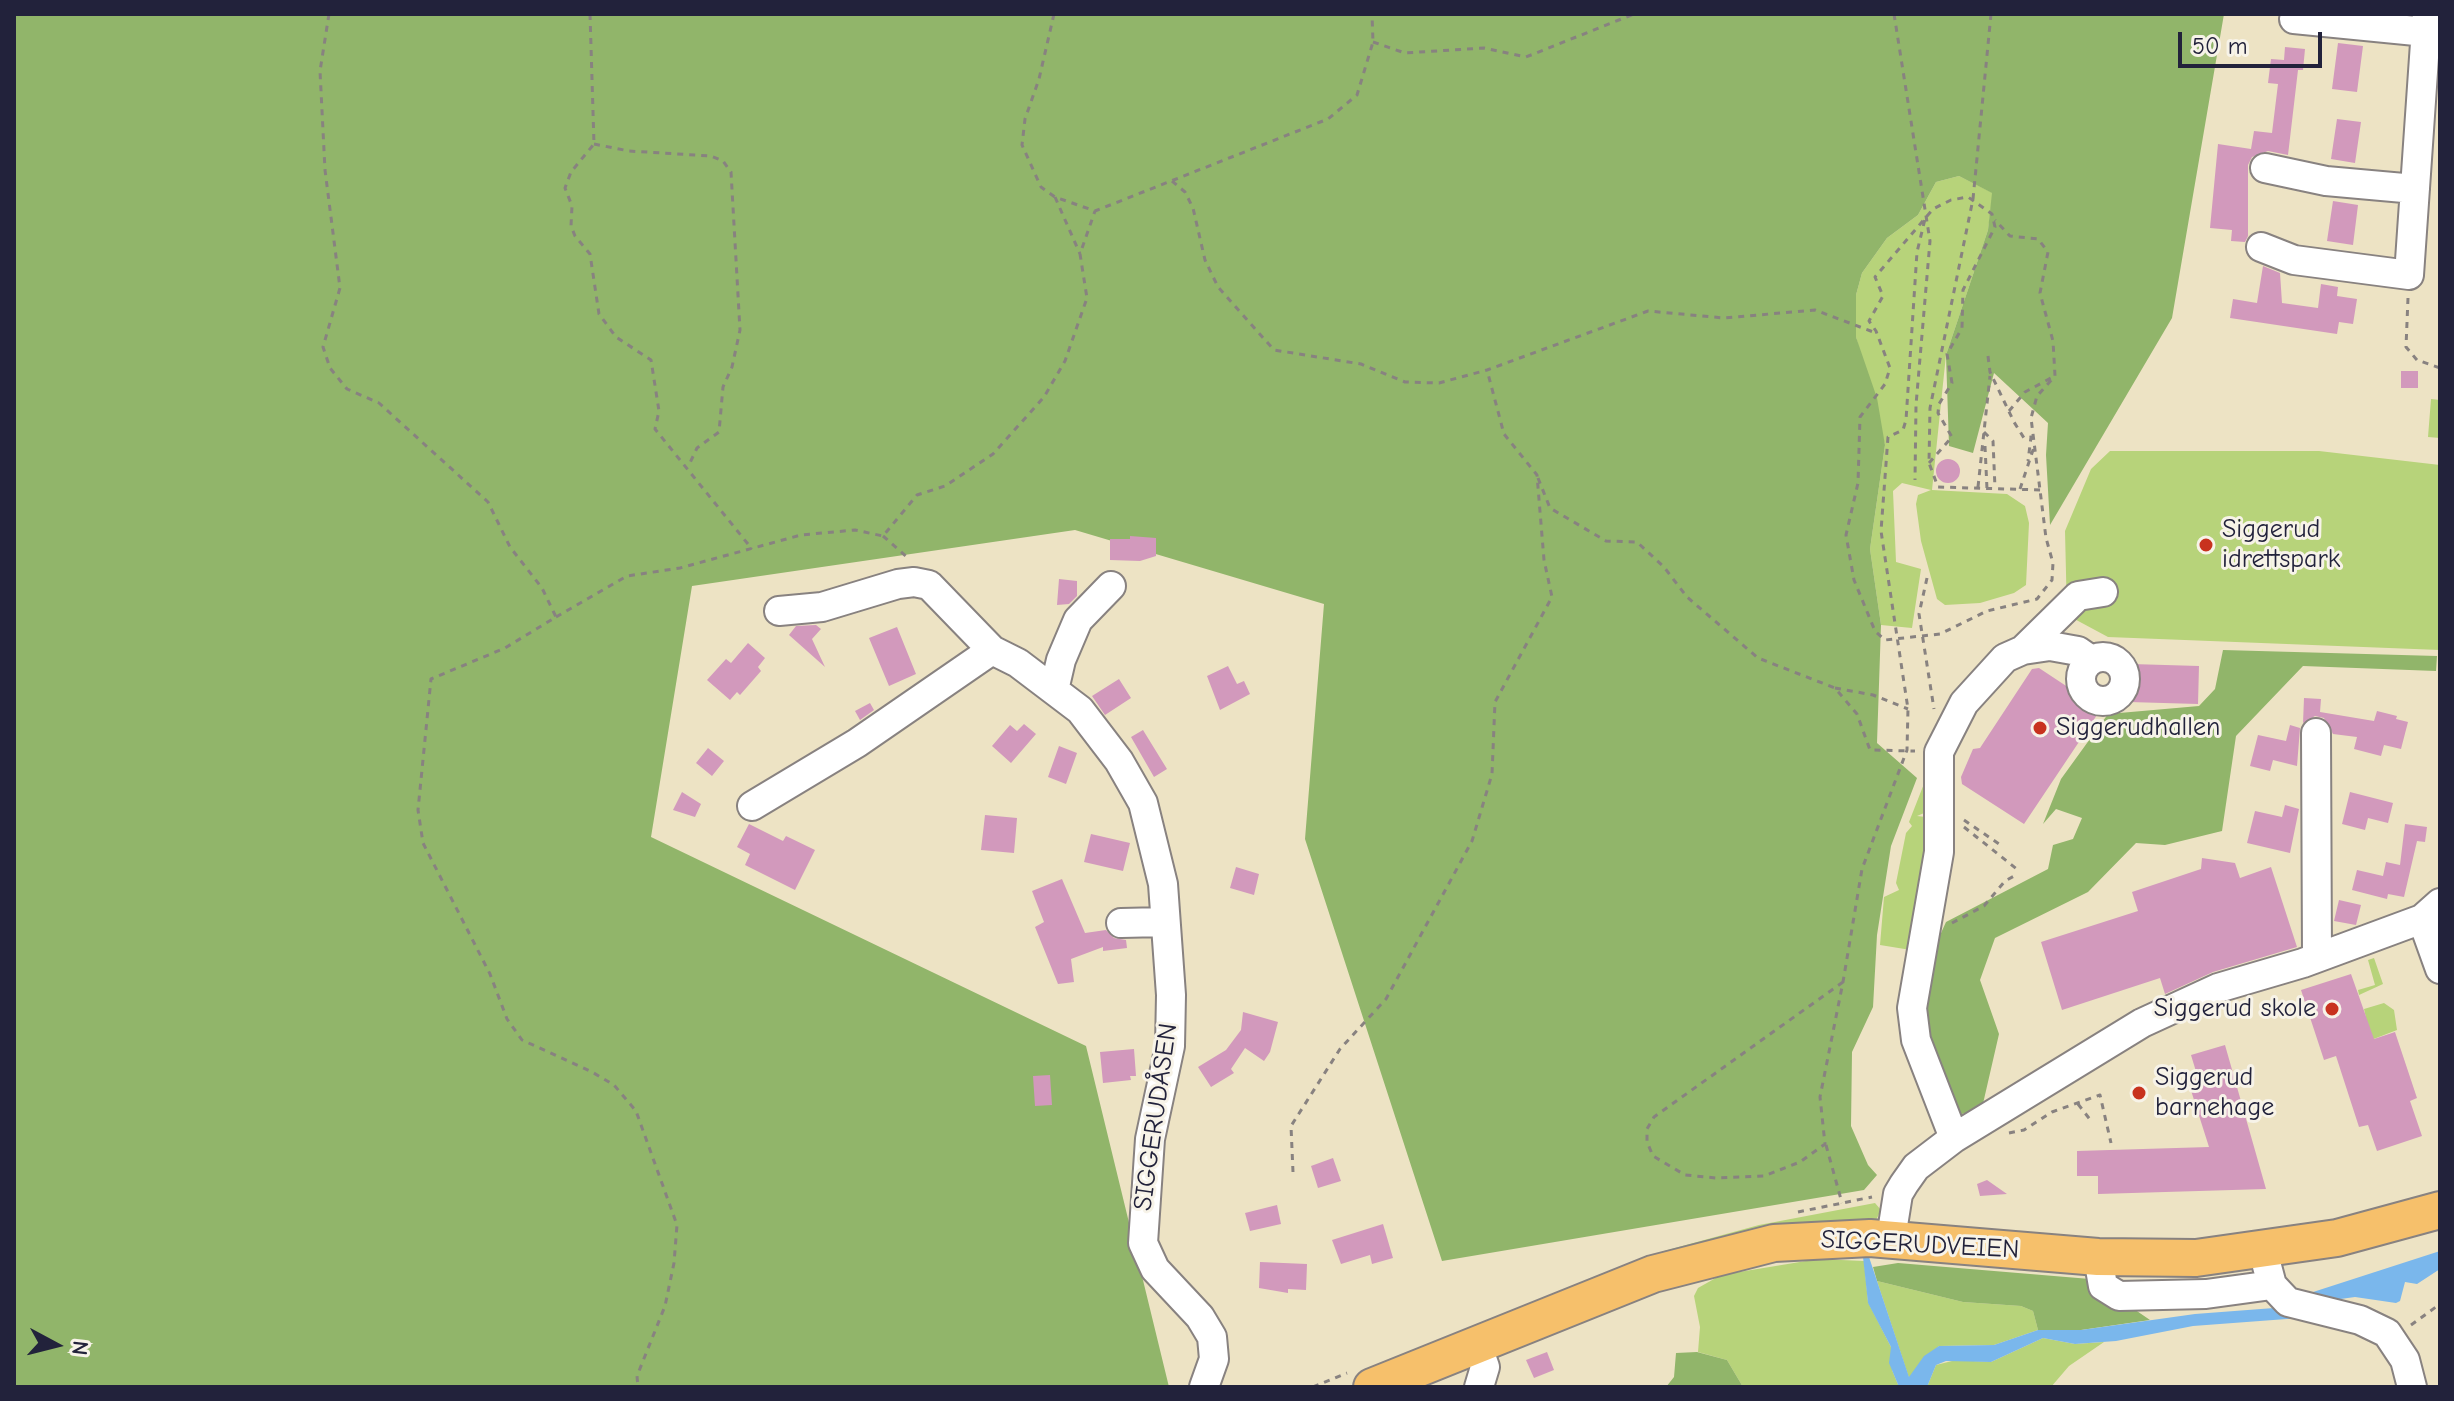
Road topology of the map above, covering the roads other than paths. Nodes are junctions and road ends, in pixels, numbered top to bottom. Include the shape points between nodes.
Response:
1 (2294, 19) dead end
2 (2426, 23) edge
3 (2265, 168) dead end
4 (2415, 189) junction
5 (2261, 247) dead end
6 (1111, 586) dead end
7 (2103, 592) dead end
8 (779, 611) dead end
9 (992, 650) junction
10 (2023, 650) junction
11 (2091, 660) dead end
12 (1054, 690) junction
13 (2316, 733) dead end
14 (752, 806) dead end
15 (2431, 911) edge
16 (1164, 922) junction
17 (1121, 923) dead end
18 (2317, 957) junction
19 (2440, 969) edge
20 (1954, 1138) junction
21 (2440, 1210) edge
22 (1891, 1238) junction
23 (2267, 1268) junction
24 (1477, 1344) junction
25 (1204, 1387) edge
26 (1372, 1387) edge
27 (1479, 1387) edge
28 (2412, 1387) edge

1 - 2 street
2 - 4 street
3 - 4 street via 2326,181
4 - 5 street via 2409,275 2294,260
6 - 12 street via 1078,620
7 - 10 street via 2078,596
8 - 9 street, SIGGERUDÅSEN via 822,607 914,582 929,585
9 - 12 street, SIGGERUDÅSEN
9 - 14 street via 857,743
10 - 11 street via 2050,646 2078,651
10 - 20 street via 1987,675 1964,703 1939,752 1950,820 1939,852 1912,1008 1916,1040
12 - 16 street, SIGGERUDÅSEN via 1080,710 1143,803 1163,884
13 - 18 street
15 - 18 street
15 - 19 street
16 - 17 street
16 - 25 street, SIGGERUDÅSEN via 1170,1046 1150,1139 1142,1230 1155,1269 1212,1337 1214,1359
18 - 20 street via 2218,988 2142,1023
20 - 22 street via 1909,1176 1898,1194
21 - 23 main road, SIGGERUDVEIEN
22 - 23 main road, SIGGERUDVEIEN via 2098,1257 2196,1258
22 - 24 main road, SIGGERUDVEIEN via 1815,1238 1729,1252 1653,1274
23 - 28 street via 2295,1305 2372,1324 2393,1339
24 - 26 main road, SIGGERUDVEIEN
24 - 27 street via 1485,1367

